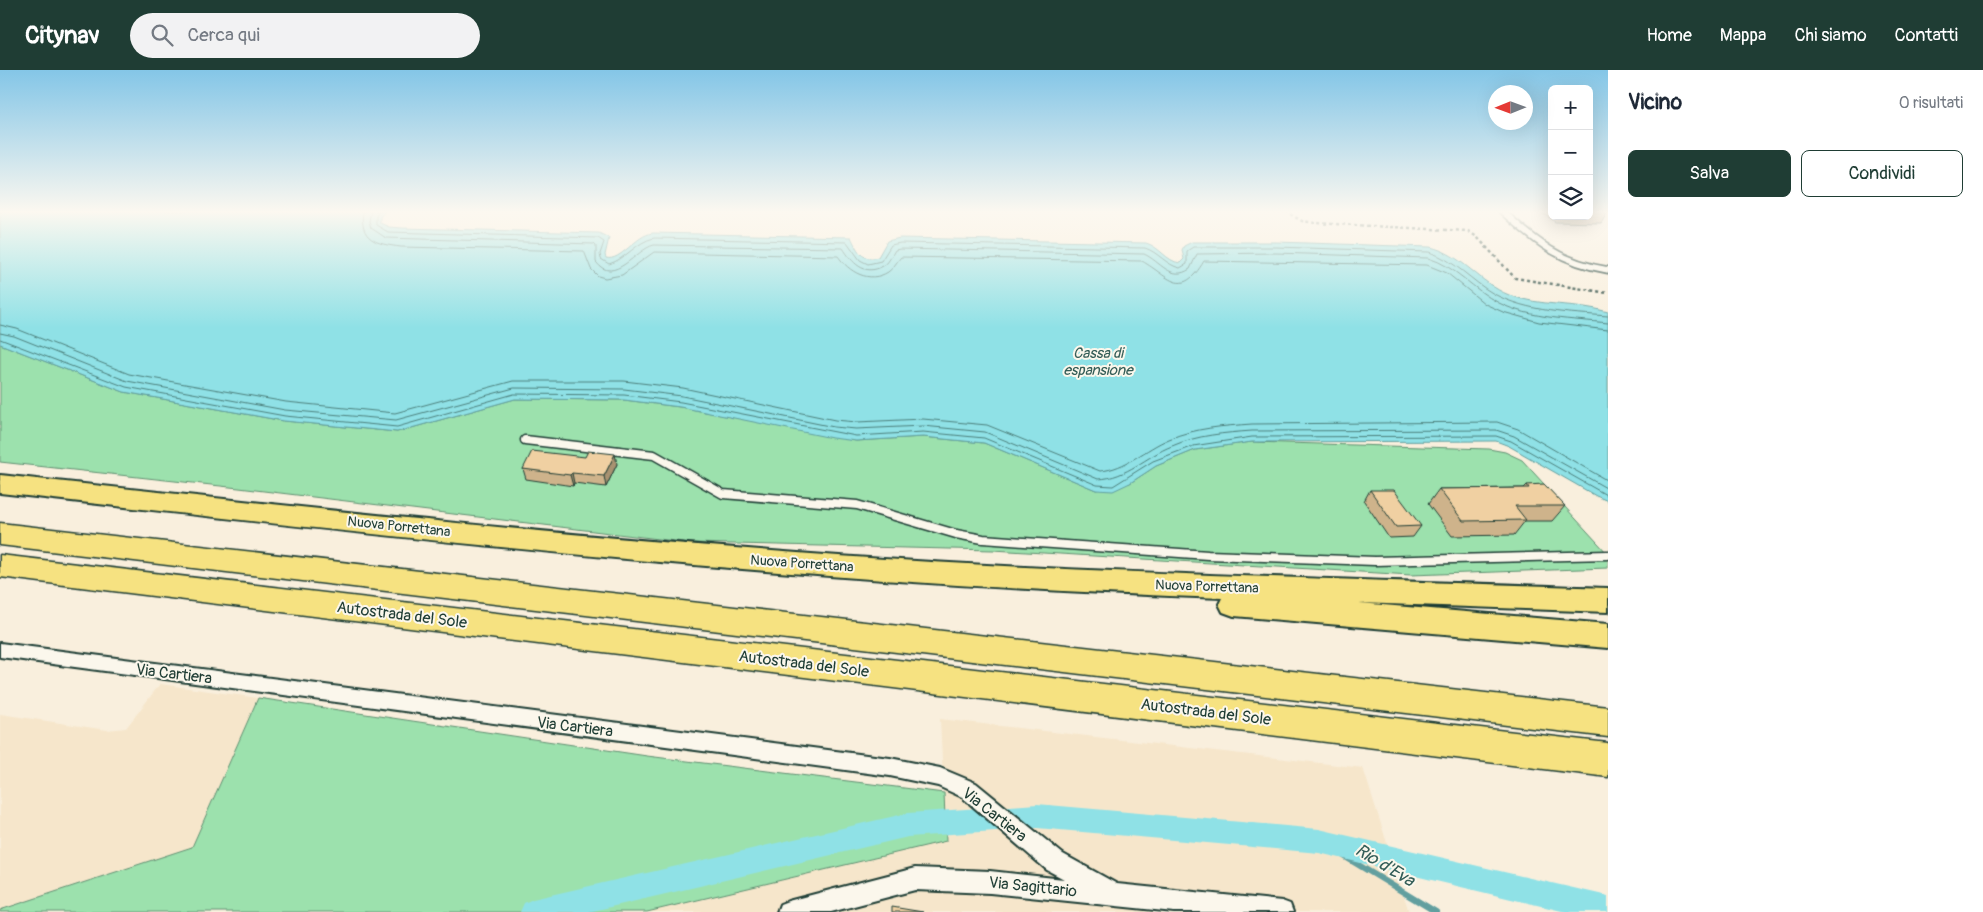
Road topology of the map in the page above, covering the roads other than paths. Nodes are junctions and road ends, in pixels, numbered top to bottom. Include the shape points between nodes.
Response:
1 (1549, 250) edge
2 (1608, 270) edge
3 (525, 440) dead end
4 (0, 484) edge
5 (0, 534) edge
6 (1608, 555) edge
7 (0, 566) edge
8 (960, 575) junction
9 (1608, 600) edge
10 (1608, 636) edge
11 (0, 650) edge
12 (1608, 722) edge
13 (1608, 760) edge
14 (1115, 895) junction
15 (788, 912) edge
16 (1282, 912) edge

1 - 2 lane via 1576,265
3 - 6 lane via 654,455 723,494 857,504 976,538 1208,554 1375,561
4 - 8 highway, Nuova Porrettana via 468,534
5 - 12 highway
7 - 13 highway, Autostrada del Sole
8 - 9 highway, Nuova Porrettana
8 - 10 highway via 1056,587
11 - 14 street, Via Cartiera via 890,766 940,777 968,790 1055,862
14 - 15 street, Via Sagittario via 990,882 915,879
14 - 16 street, Via Sagittario

